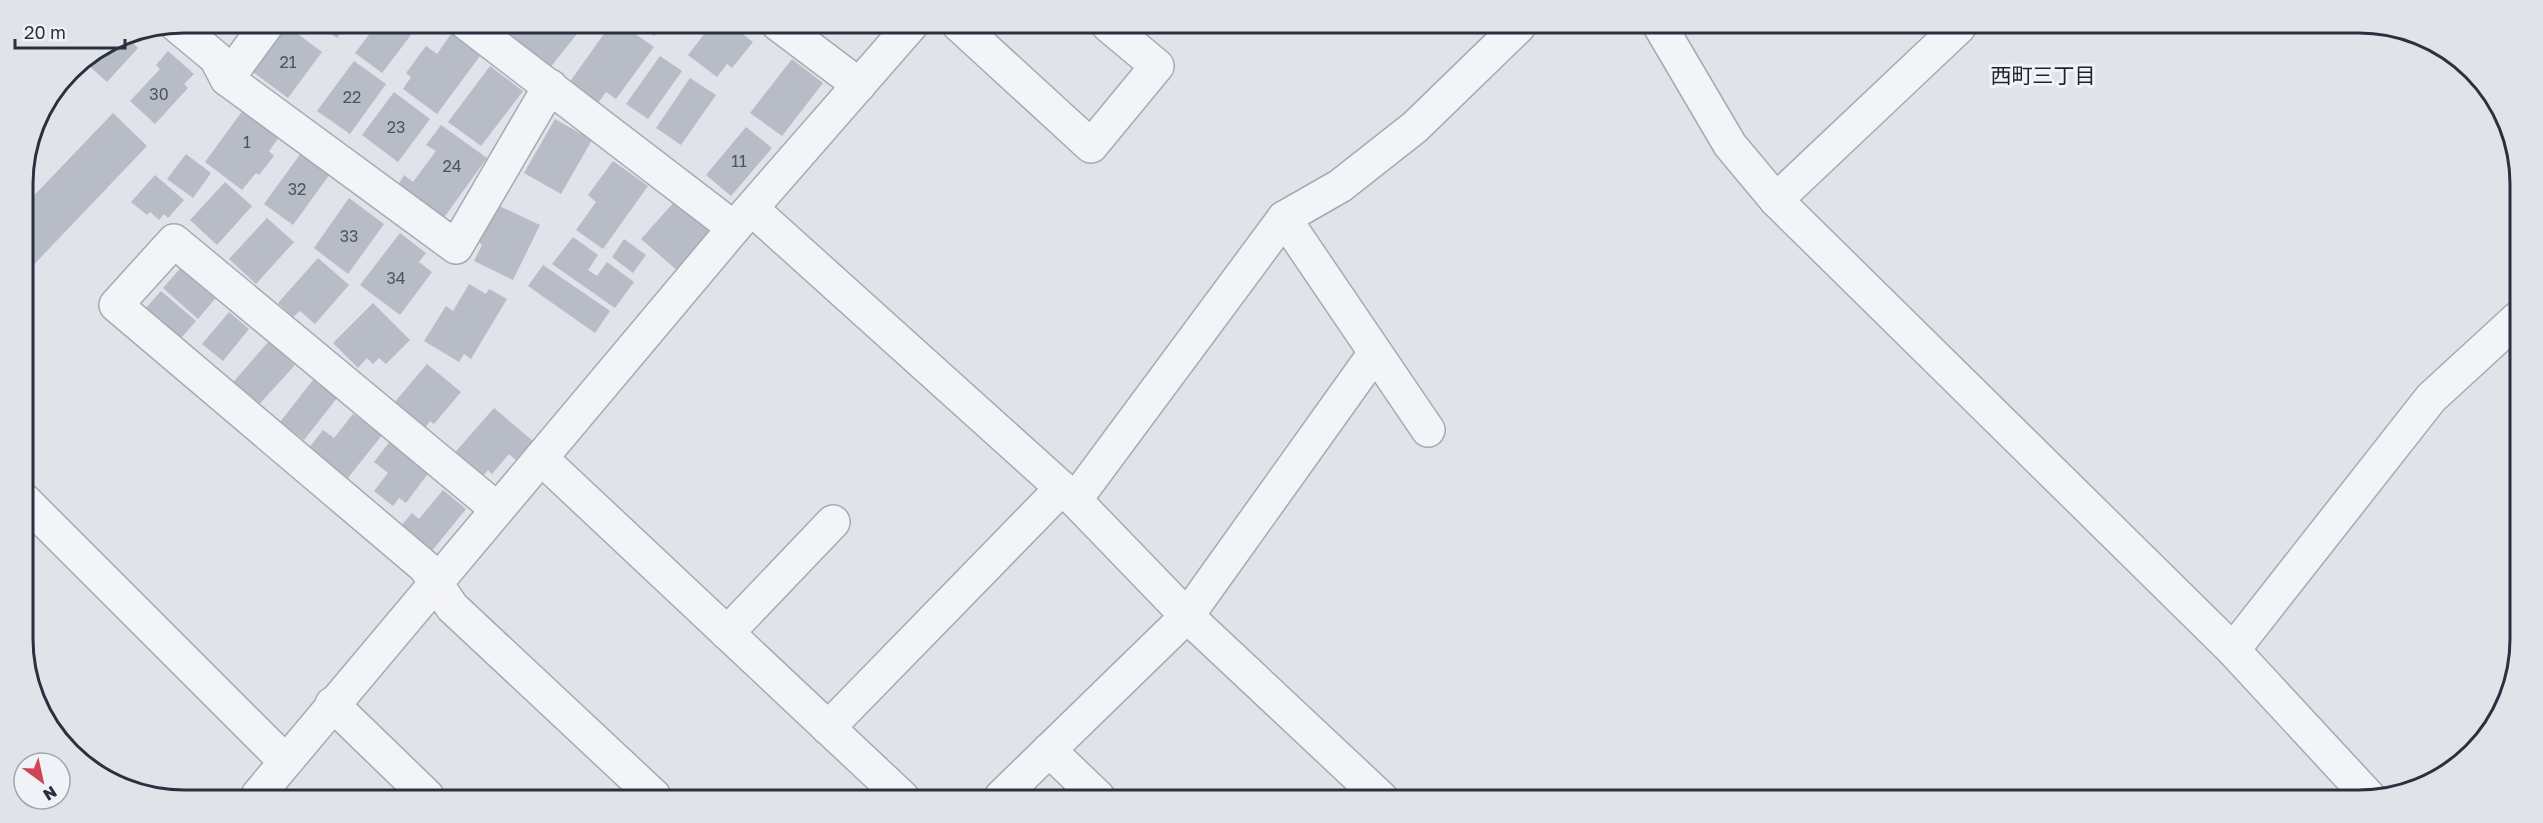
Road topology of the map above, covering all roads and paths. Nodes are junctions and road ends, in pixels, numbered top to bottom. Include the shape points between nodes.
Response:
1 (186, 33) edge
2 (261, 33) edge
3 (479, 33) edge
4 (790, 33) edge
5 (904, 33) edge
6 (968, 33) edge
7 (1118, 33) edge
8 (1511, 33) edge
9 (1664, 33) edge
10 (1953, 33) edge
11 (227, 79) junction
12 (859, 84) junction
13 (550, 86) junction
14 (1776, 200) junction
15 (1284, 218) junction
16 (743, 219) junction
17 (2510, 325) edge
18 (1376, 353) junction
19 (1428, 430) dead end
20 (541, 458) junction
21 (1068, 494) junction
22 (33, 509) edge
23 (497, 509) junction
24 (833, 522) dead end
25 (436, 583) junction
26 (1187, 616) junction
27 (727, 633) junction
28 (2233, 650) junction
29 (332, 704) junction
30 (828, 728) junction
31 (1049, 750) junction
32 (285, 761) junction
33 (262, 790) edge
34 (421, 790) edge
35 (648, 790) edge
36 (894, 790) edge
37 (1008, 790) edge
38 (1091, 790) edge
39 (1372, 790) edge
40 (2362, 790) edge

1 - 11 street via 216,58
2 - 11 street
3 - 13 street
4 - 12 street
5 - 12 street
6 - 7 street via 1091,146 1157,66
8 - 15 street via 1415,127 1340,186
9 - 14 street via 1730,146
10 - 14 street
11 - 13 street via 456,247
12 - 16 street
13 - 16 street
14 - 28 street
15 - 18 street
15 - 21 street
16 - 20 street
16 - 21 street
17 - 28 street via 2431,398
18 - 19 street
18 - 26 street
20 - 23 street
20 - 27 street
21 - 26 street
21 - 30 street
22 - 32 street
23 - 25 street
23 - 25 street via 174,242 116,305 425,567
24 - 27 street
25 - 29 street
25 - 35 street via 452,607
26 - 31 street
26 - 39 street
27 - 30 street
28 - 40 street
29 - 32 street
29 - 34 street
30 - 36 street
31 - 37 street
31 - 38 street
32 - 33 street

